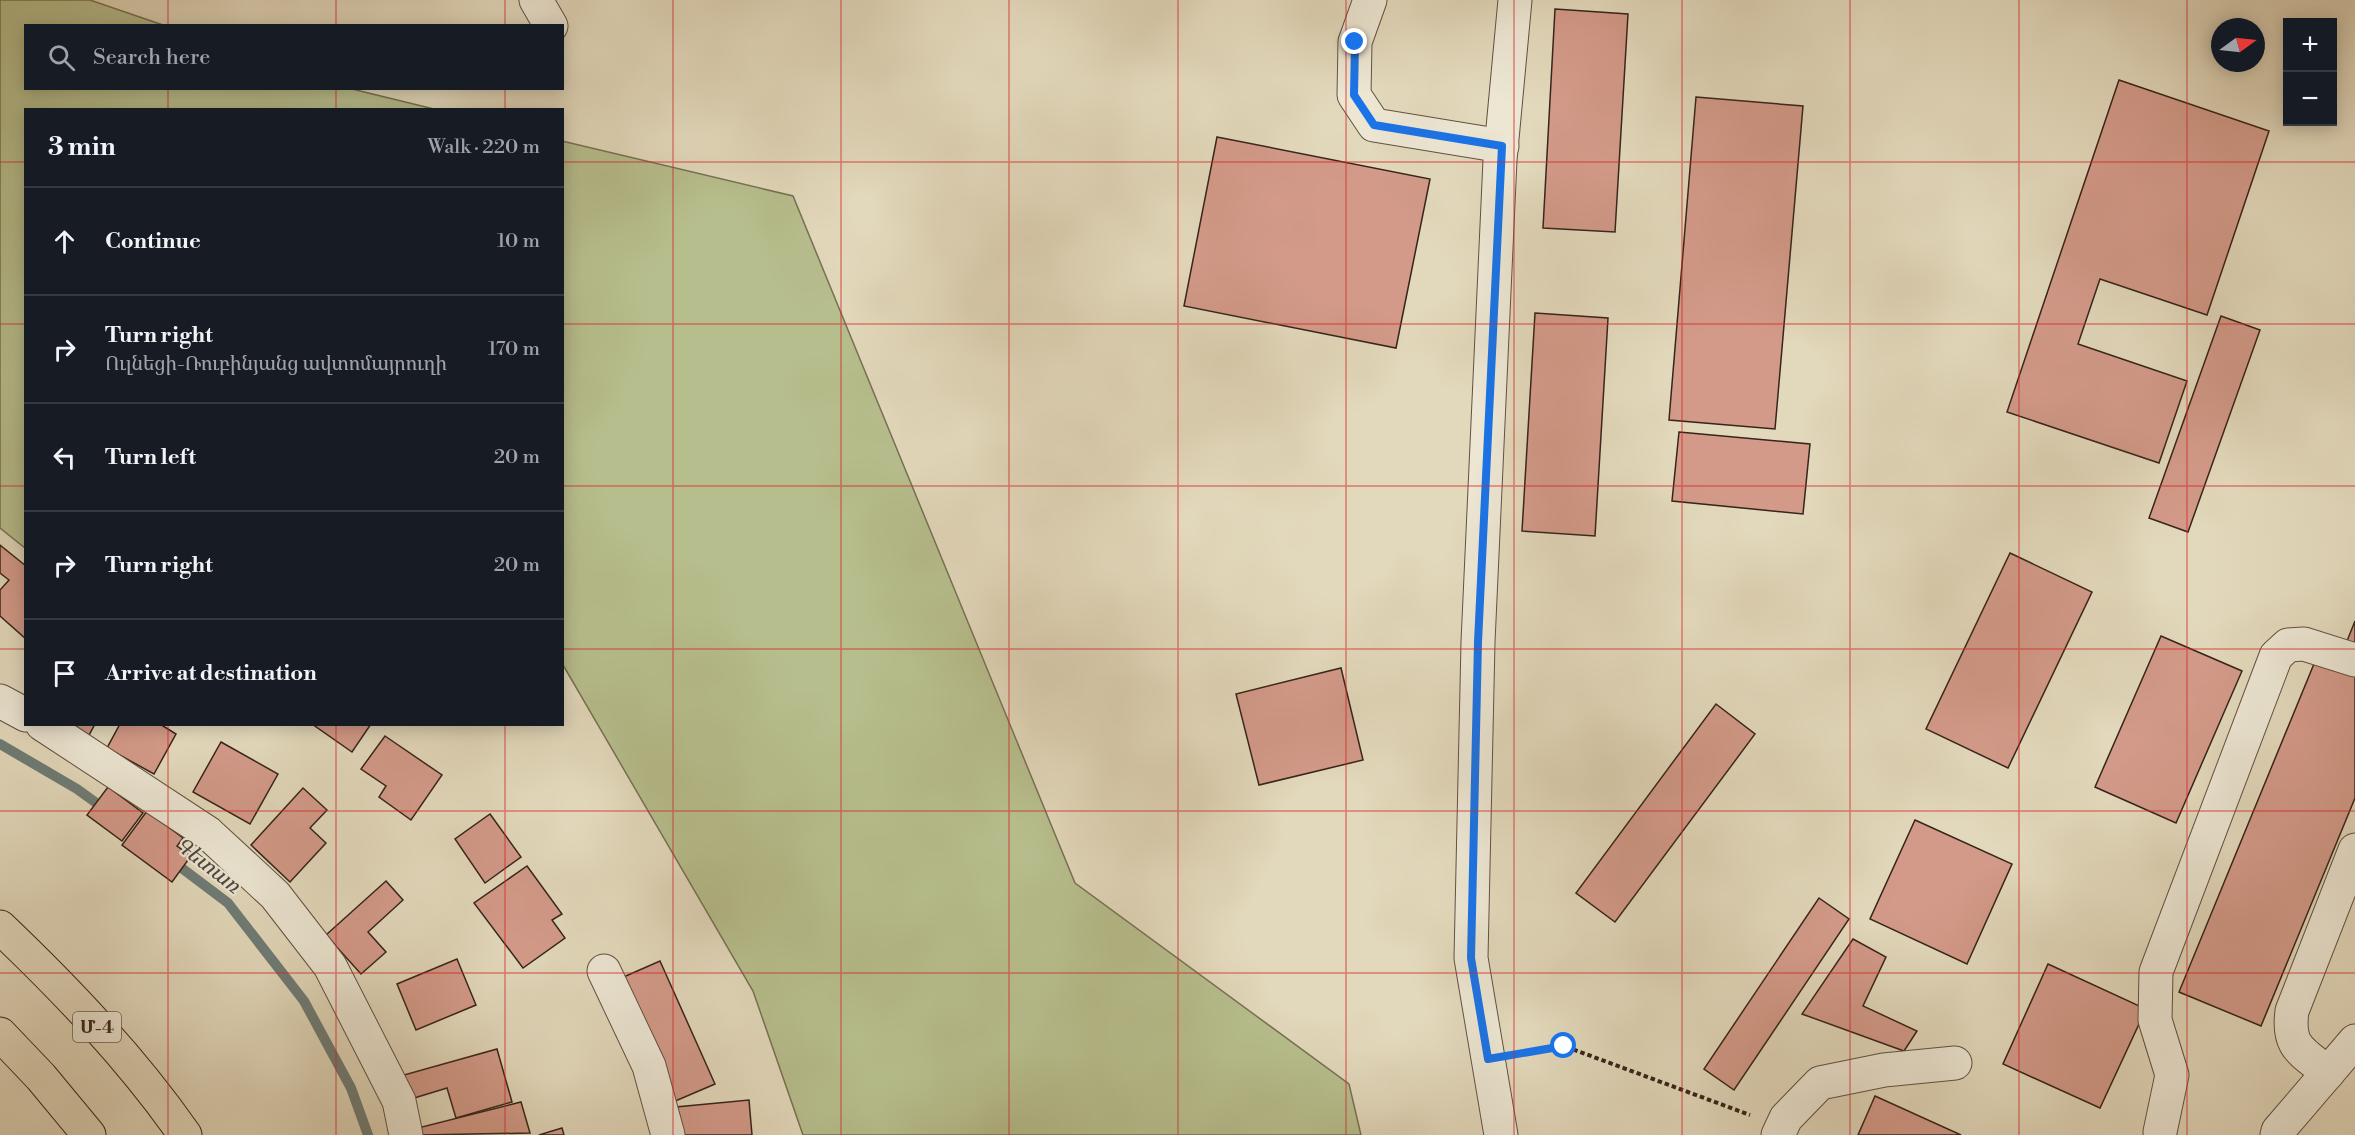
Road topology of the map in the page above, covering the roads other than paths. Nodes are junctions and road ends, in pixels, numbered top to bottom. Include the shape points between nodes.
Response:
1 (536, 0) edge
2 (1370, 0) edge
3 (1515, 0) edge
4 (551, 24) edge
5 (1502, 146) junction
6 (2355, 660) edge
7 (0, 701) edge
8 (24, 714) edge
9 (45, 726) edge
10 (2355, 850) edge
11 (0, 927) edge
12 (604, 971) dead end
13 (0, 1034) edge
14 (2355, 1041) edge
15 (1955, 1064) dead end
16 (2328, 1073) junction
17 (1780, 1131) edge
18 (2160, 1132) dead end
19 (89, 1135) edge
20 (186, 1135) edge
21 (406, 1135) edge
22 (668, 1135) edge
23 (1501, 1135) edge
24 (2277, 1135) edge

1 - 4 street
2 - 5 street via 1355,42 1354,95 1374,125
3 - 5 street
5 - 23 street via 1478,642 1471,946
6 - 18 street via 2304,644 2288,645 2276,656 2156,972 2155,1020 2172,1075
7 - 8 street
9 - 21 street via 208,833 274,895 330,966 399,1101
10 - 16 street via 2292,1011 2289,1029 2296,1046
11 - 20 highway, Մ-4 via 55,979 160,1099
12 - 22 street via 649,1066
13 - 19 highway
14 - 16 street
15 - 17 street via 1884,1070 1820,1083 1786,1118
16 - 24 street

